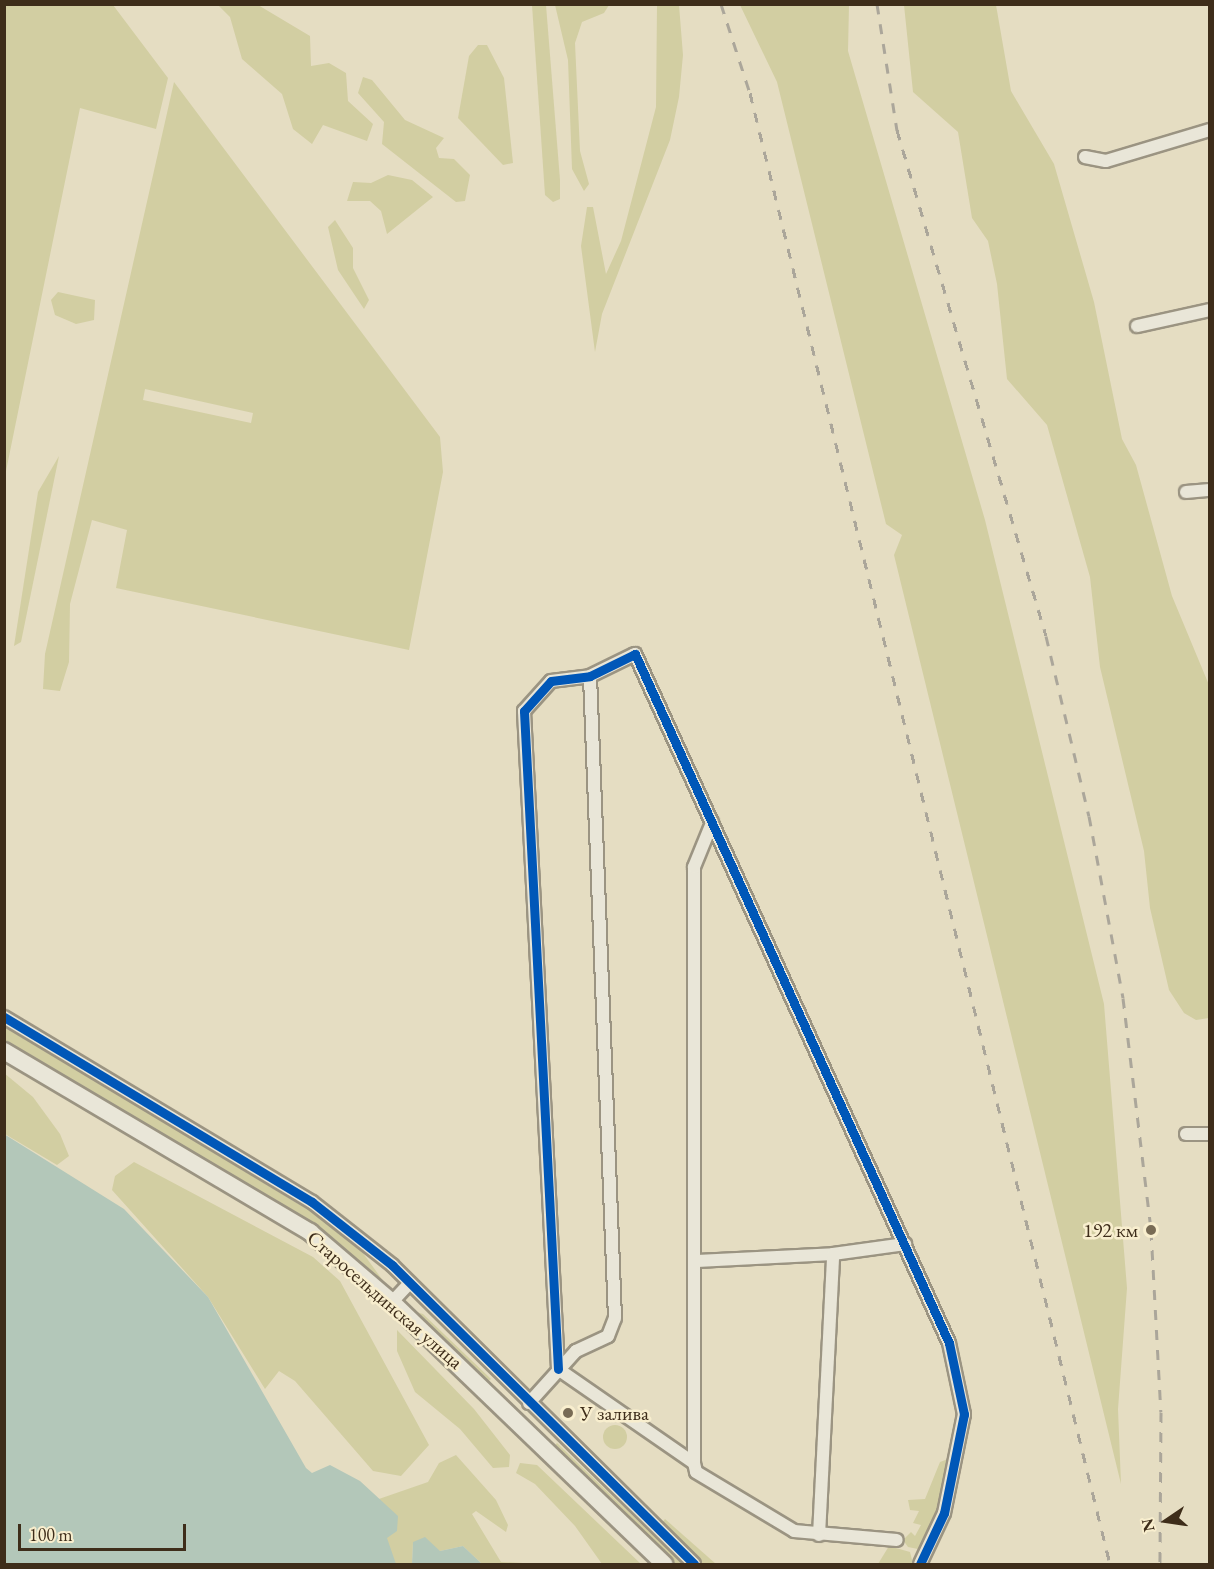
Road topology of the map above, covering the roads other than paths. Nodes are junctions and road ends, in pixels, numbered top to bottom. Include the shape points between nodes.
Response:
1 (1209, 130) edge
2 (1085, 157) dead end
3 (1209, 310) edge
4 (1137, 326) dead end
5 (1209, 490) edge
6 (1186, 492) dead end
7 (590, 676) junction
8 (712, 823) junction
9 (4, 1017) edge
10 (4, 1051) edge
11 (1186, 1134) dead end
12 (1209, 1134) edge
13 (904, 1244) junction
14 (833, 1254) junction
15 (697, 1261) junction
16 (410, 1283) junction
17 (392, 1302) junction
18 (558, 1369) junction
19 (529, 1403) junction
20 (694, 1463) junction
21 (819, 1535) junction
22 (897, 1540) dead end
23 (664, 1564) edge
24 (694, 1564) edge
25 (920, 1564) edge

1 - 2 street via 1106,161
3 - 4 street
5 - 6 street
7 - 8 street via 634,654
7 - 18 street via 615,1318 608,1336 576,1351
7 - 18 street via 551,681 524,711
8 - 13 street
8 - 15 street via 694,867
9 - 16 street via 312,1202
10 - 17 main road, Старосельдинская улица via 282,1215
11 - 12 street
13 - 14 street
13 - 25 street via 949,1343 964,1414 944,1513
14 - 15 street
14 - 21 street
15 - 20 street
16 - 17 street
16 - 19 street
17 - 23 main road, Старосельдинская улица
18 - 19 street
18 - 20 street
19 - 24 street
20 - 21 street via 696,1472 794,1531
21 - 22 street

